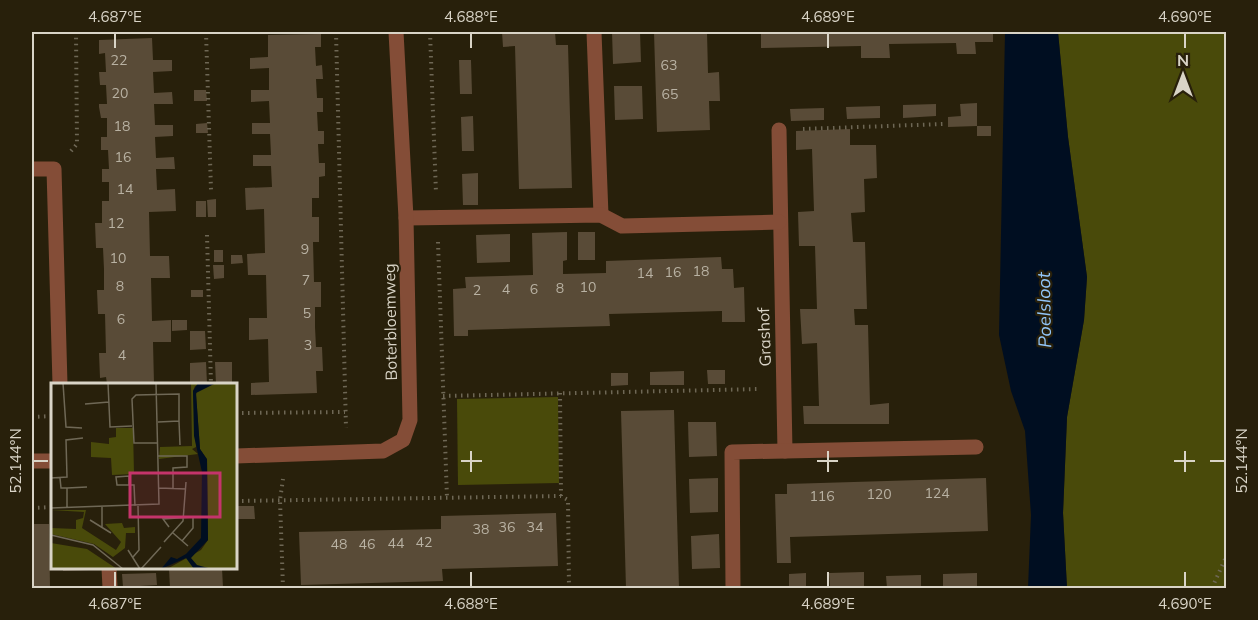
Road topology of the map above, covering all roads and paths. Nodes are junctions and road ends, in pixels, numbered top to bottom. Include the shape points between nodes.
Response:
1 (76, 32) edge
2 (206, 32) edge
3 (336, 32) edge
4 (396, 32) edge
5 (430, 32) edge
6 (594, 32) edge
7 (943, 124) dead end
8 (779, 130) joint
9 (32, 169) edge
10 (54, 169) junction
11 (211, 190) dead end
12 (602, 215) junction
13 (406, 218) junction
14 (437, 218) junction
15 (779, 222) junction
16 (207, 235) dead end
17 (60, 383) edge
18 (211, 383) edge
19 (784, 388) junction
20 (560, 393) junction
21 (443, 396) junction
22 (345, 412) junction
23 (237, 414) edge
24 (51, 416) edge
25 (32, 417) edge
26 (976, 447) dead end
27 (785, 451) junction
28 (348, 453) junction
29 (287, 455) junction
30 (237, 456) edge
31 (32, 461) edge
32 (51, 461) edge
33 (561, 496) junction
34 (447, 498) junction
35 (280, 500) junction
36 (237, 501) edge
37 (51, 507) edge
38 (32, 508) edge
39 (1227, 557) edge
40 (109, 569) edge
41 (110, 588) edge
42 (283, 588) edge
43 (569, 588) edge
44 (733, 588) edge
45 (1212, 588) edge

1 - 10 path via 77,144
2 - 11 path
3 - 22 path
4 - 13 street, Boterbloemweg
5 - 14 path
6 - 12 street
7 - 8 path
8 - 15 street, Grashof
9 - 10 street
10 - 17 street
12 - 14 street
12 - 15 street via 622,226
13 - 14 street
13 - 28 street, Boterbloemweg via 410,420 403,440 383,451
14 - 21 path
15 - 19 street, Grashof
16 - 18 path
19 - 20 path
19 - 27 street, Grashof
20 - 21 path
20 - 33 path
21 - 34 path
22 - 23 path
22 - 28 path
24 - 25 path
26 - 27 street
27 - 44 street via 732,452
28 - 29 street, Boterbloemweg
29 - 30 street, Boterbloemweg
29 - 35 path
31 - 32 street
33 - 34 path
33 - 43 path via 568,500
34 - 35 path
35 - 36 path
35 - 42 path
37 - 38 path
39 - 45 path
40 - 41 street

